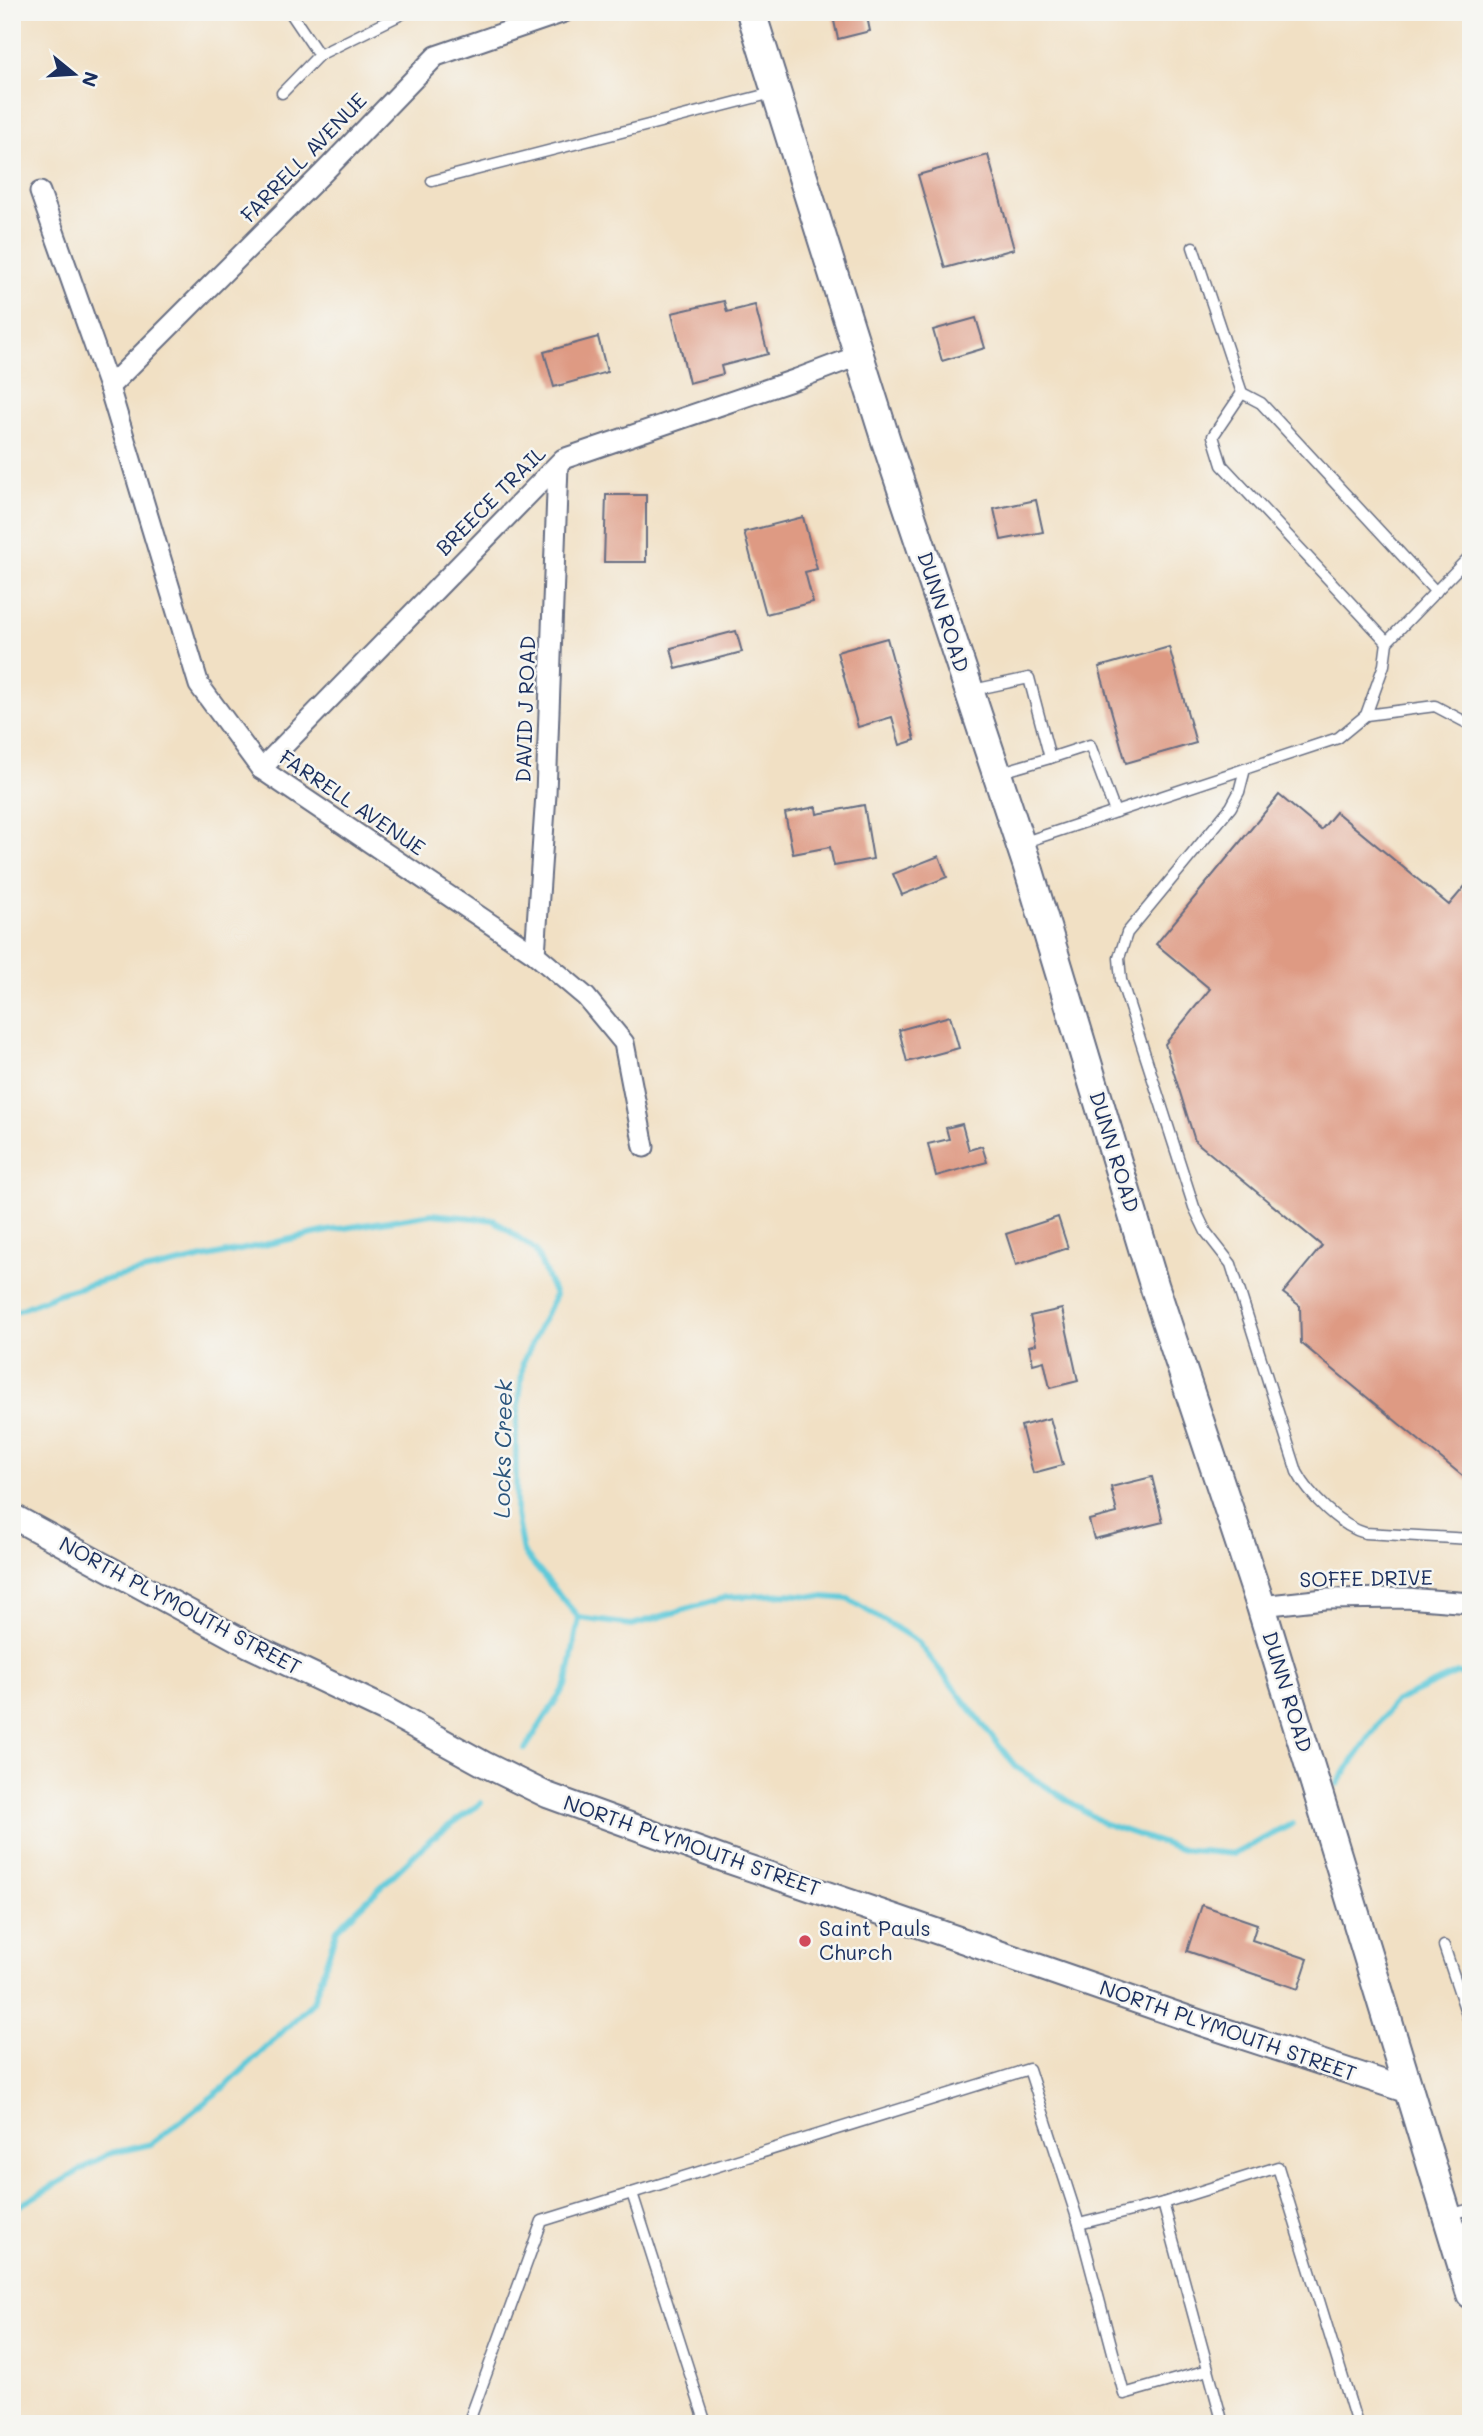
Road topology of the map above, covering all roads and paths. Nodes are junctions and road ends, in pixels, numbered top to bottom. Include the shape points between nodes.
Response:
1 (290, 12) edge
2 (406, 12) edge
3 (564, 12) edge
4 (751, 12) edge
5 (319, 55) junction
6 (776, 92) junction
7 (282, 93) dead end
8 (432, 181) dead end
9 (40, 192) dead end
10 (1193, 247) dead end
11 (860, 355) junction
12 (109, 387) junction
13 (1242, 393) junction
14 (558, 465) junction
15 (1471, 555) edge
16 (1436, 592) junction
17 (1387, 642) junction
18 (969, 691) junction
19 (1366, 715) junction
20 (1469, 720) edge
21 (1050, 758) junction
22 (261, 769) junction
23 (1245, 769) junction
24 (996, 774) junction
25 (1115, 812) junction
26 (1020, 844) junction
27 (535, 954) junction
28 (644, 1147) dead end
29 (12, 1516) edge
30 (1471, 1539) edge
31 (1471, 1603) edge
32 (1261, 1606) junction
33 (1444, 1946) dead end
34 (1471, 2027) edge
35 (1409, 2091) junction
36 (632, 2193) junction
37 (1163, 2203) junction
38 (1459, 2212) edge
39 (1079, 2224) junction
40 (1471, 2294) edge
41 (1208, 2370) junction
42 (468, 2424) edge
43 (706, 2424) edge
44 (1223, 2424) edge
45 (1357, 2424) edge

1 - 5 lane
2 - 5 lane
3 - 12 street, FARRELL AVENUE via 436,56
4 - 6 main road, DUNN ROAD
5 - 7 lane
6 - 8 lane
6 - 11 main road, DUNN ROAD
9 - 12 street, FARRELL AVENUE
10 - 13 lane
11 - 14 street, BREECE TRAIL via 564,459
11 - 18 main road, DUNN ROAD
12 - 22 street, FARRELL AVENUE via 199,685
13 - 16 lane via 1261,403
13 - 17 lane via 1213,436 1222,466
14 - 22 street, BREECE TRAIL
14 - 27 street, DAVID J ROAD
15 - 16 lane
16 - 17 lane
17 - 19 lane
18 - 21 lane via 1030,678
18 - 24 main road, DUNN ROAD
19 - 20 lane via 1434,706
19 - 23 lane via 1338,738
21 - 24 lane
21 - 25 lane via 1090,746
22 - 27 street, FARRELL AVENUE
23 - 25 lane
23 - 30 lane via 1231,807 1127,933 1119,958 1121,980 1194,1207 1206,1232 1231,1264 1297,1472 1310,1494 1365,1533
24 - 26 main road, DUNN ROAD
25 - 26 lane
26 - 32 main road, DUNN ROAD via 1155,1288
27 - 28 street, FARRELL AVENUE via 586,997 624,1043
29 - 35 street, NORTH PLYMOUTH STREET via 249,1645 384,1709 547,1795
31 - 32 street, SOFFE DRIVE via 1325,1598
32 - 35 main road, DUNN ROAD
33 - 34 lane
35 - 38 main road, DUNN ROAD
36 - 39 lane via 1029,2069
36 - 42 lane via 542,2221
36 - 43 lane
37 - 39 lane
37 - 41 lane
37 - 45 lane via 1278,2167
38 - 40 main road, DUNN ROAD
39 - 41 lane via 1124,2394
41 - 44 lane

